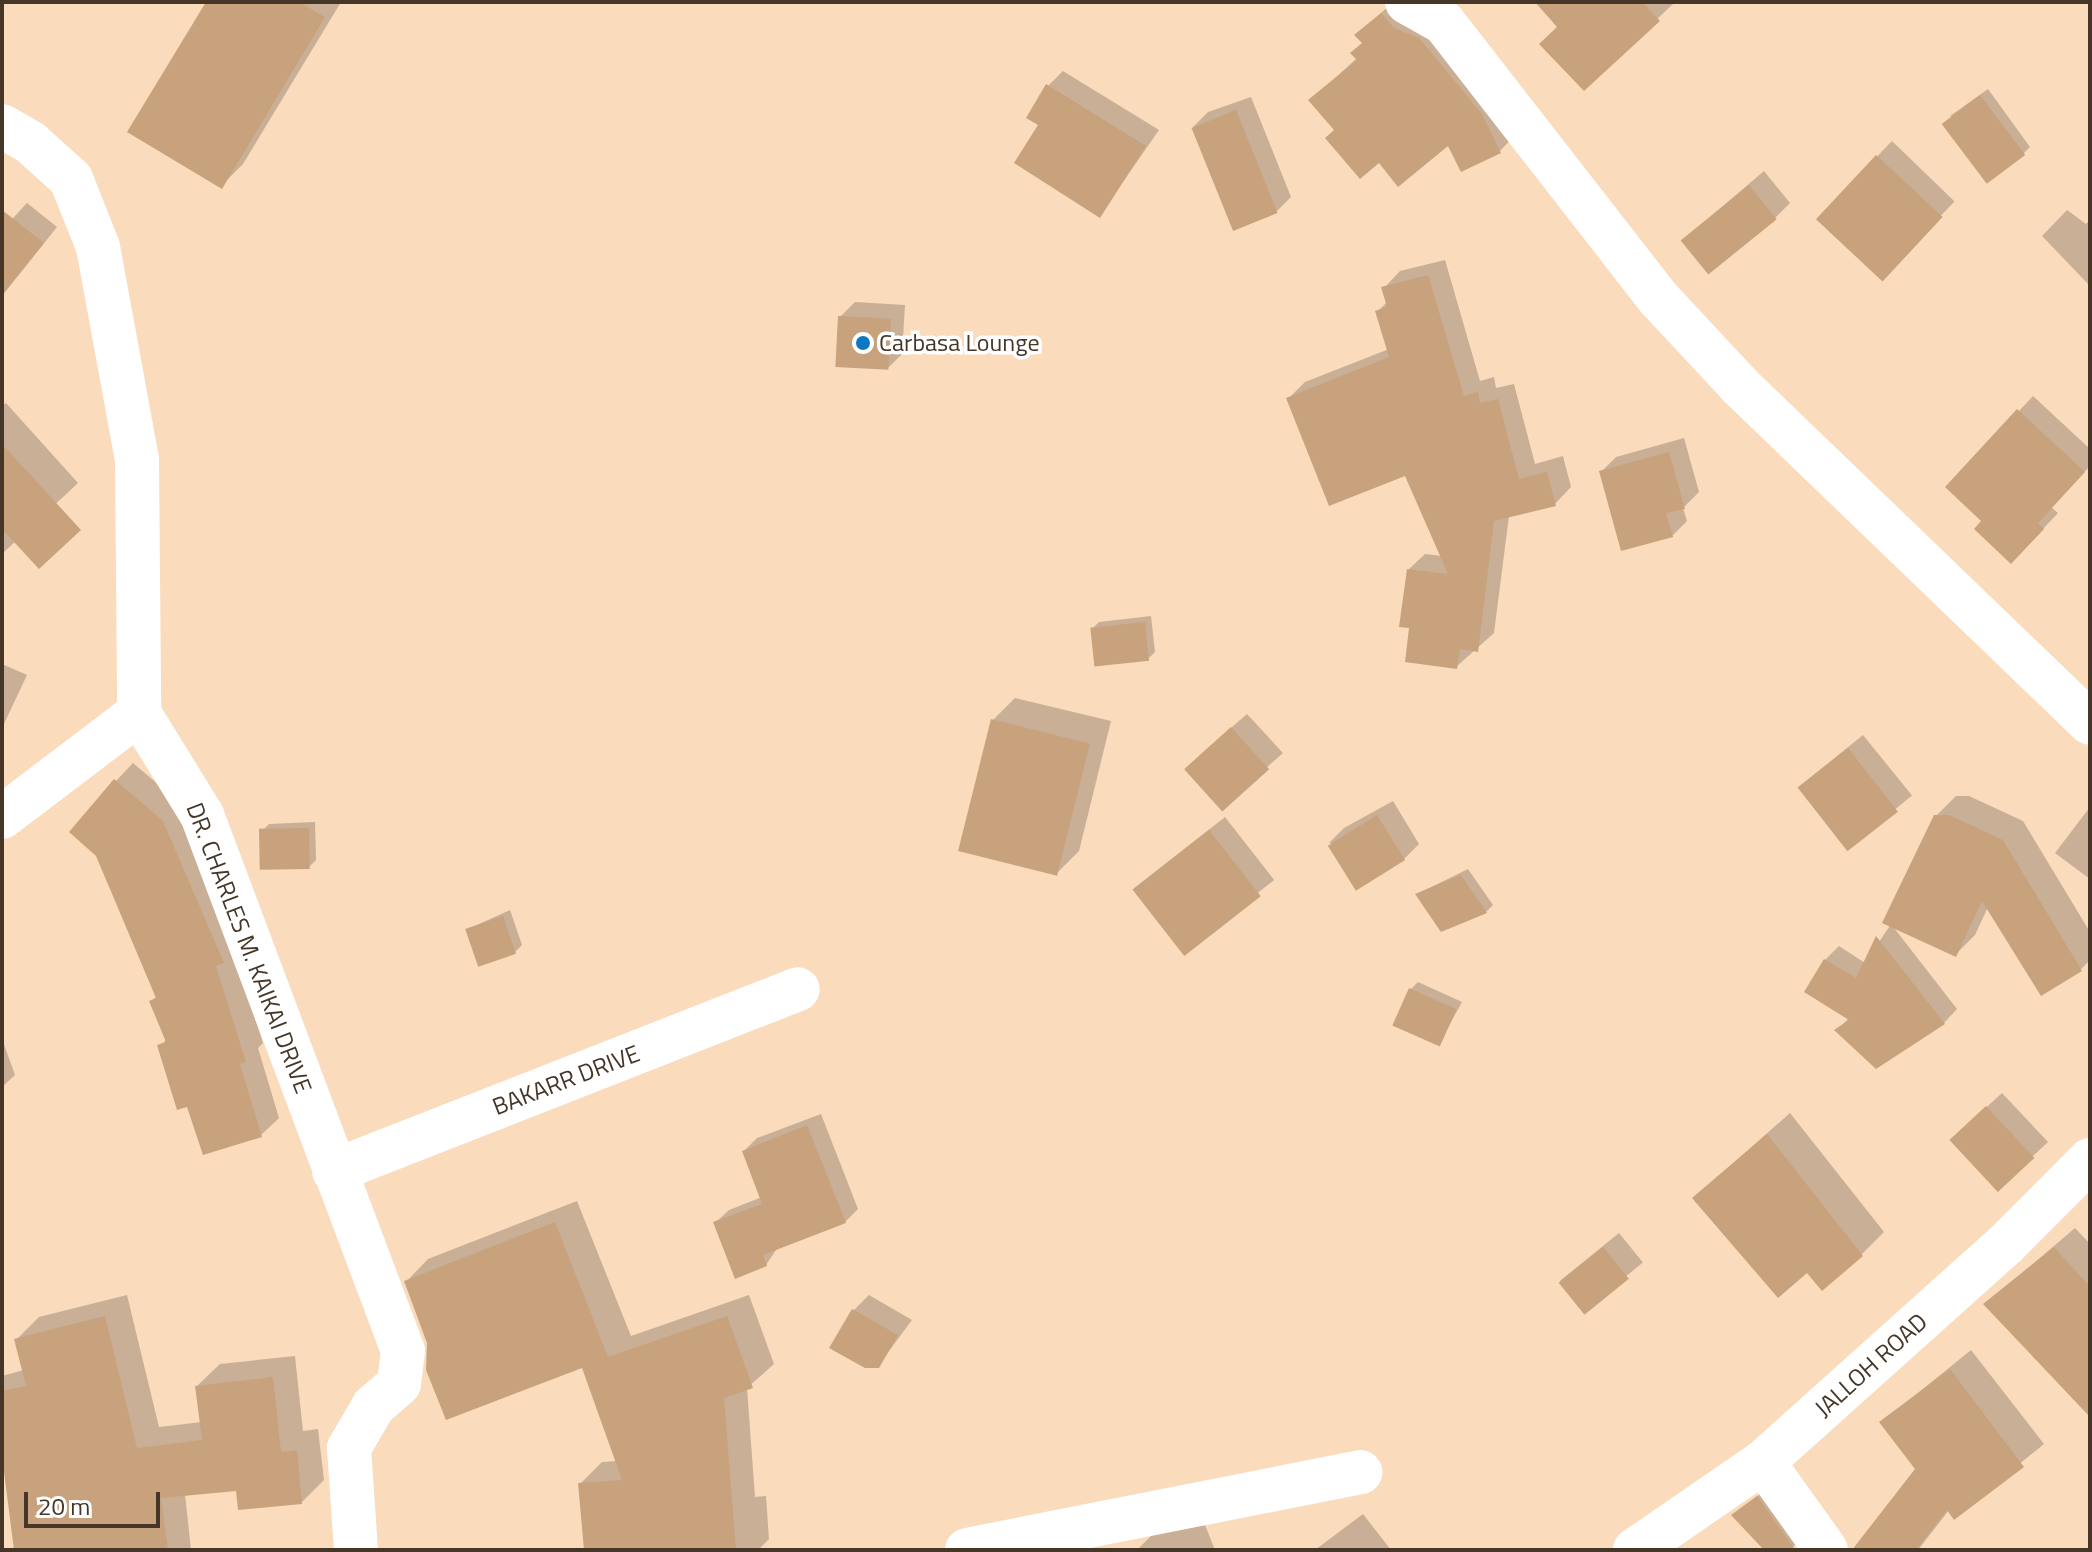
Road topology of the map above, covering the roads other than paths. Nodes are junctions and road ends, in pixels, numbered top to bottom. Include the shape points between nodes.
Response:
1 (1407, 2) edge
2 (1454, 13) edge
3 (2, 126) edge
4 (139, 713) junction
5 (2090, 723) edge
6 (2, 817) edge
7 (798, 989) dead end
8 (2090, 1160) edge
9 (334, 1171) junction
10 (1763, 1462) junction
11 (1360, 1472) dead end
12 (356, 1550) edge
13 (967, 1550) edge
14 (1635, 1550) edge
15 (1826, 1550) edge

1 - 2 street
2 - 5 street via 1659,299 1741,387
3 - 4 street via 31,143 71,179 98,247 137,460
4 - 6 street
4 - 9 street, DR. CHARLES M. KAIKAI DRIVE via 202,815
7 - 9 street, BAKARR DRIVE
8 - 10 street, JALLOH ROAD via 2006,1244
9 - 12 street, DR. CHARLES M. KAIKAI DRIVE via 394,1315 403,1351 399,1384 373,1407 349,1448
10 - 14 street, JALLOH ROAD
10 - 15 street
11 - 13 street

